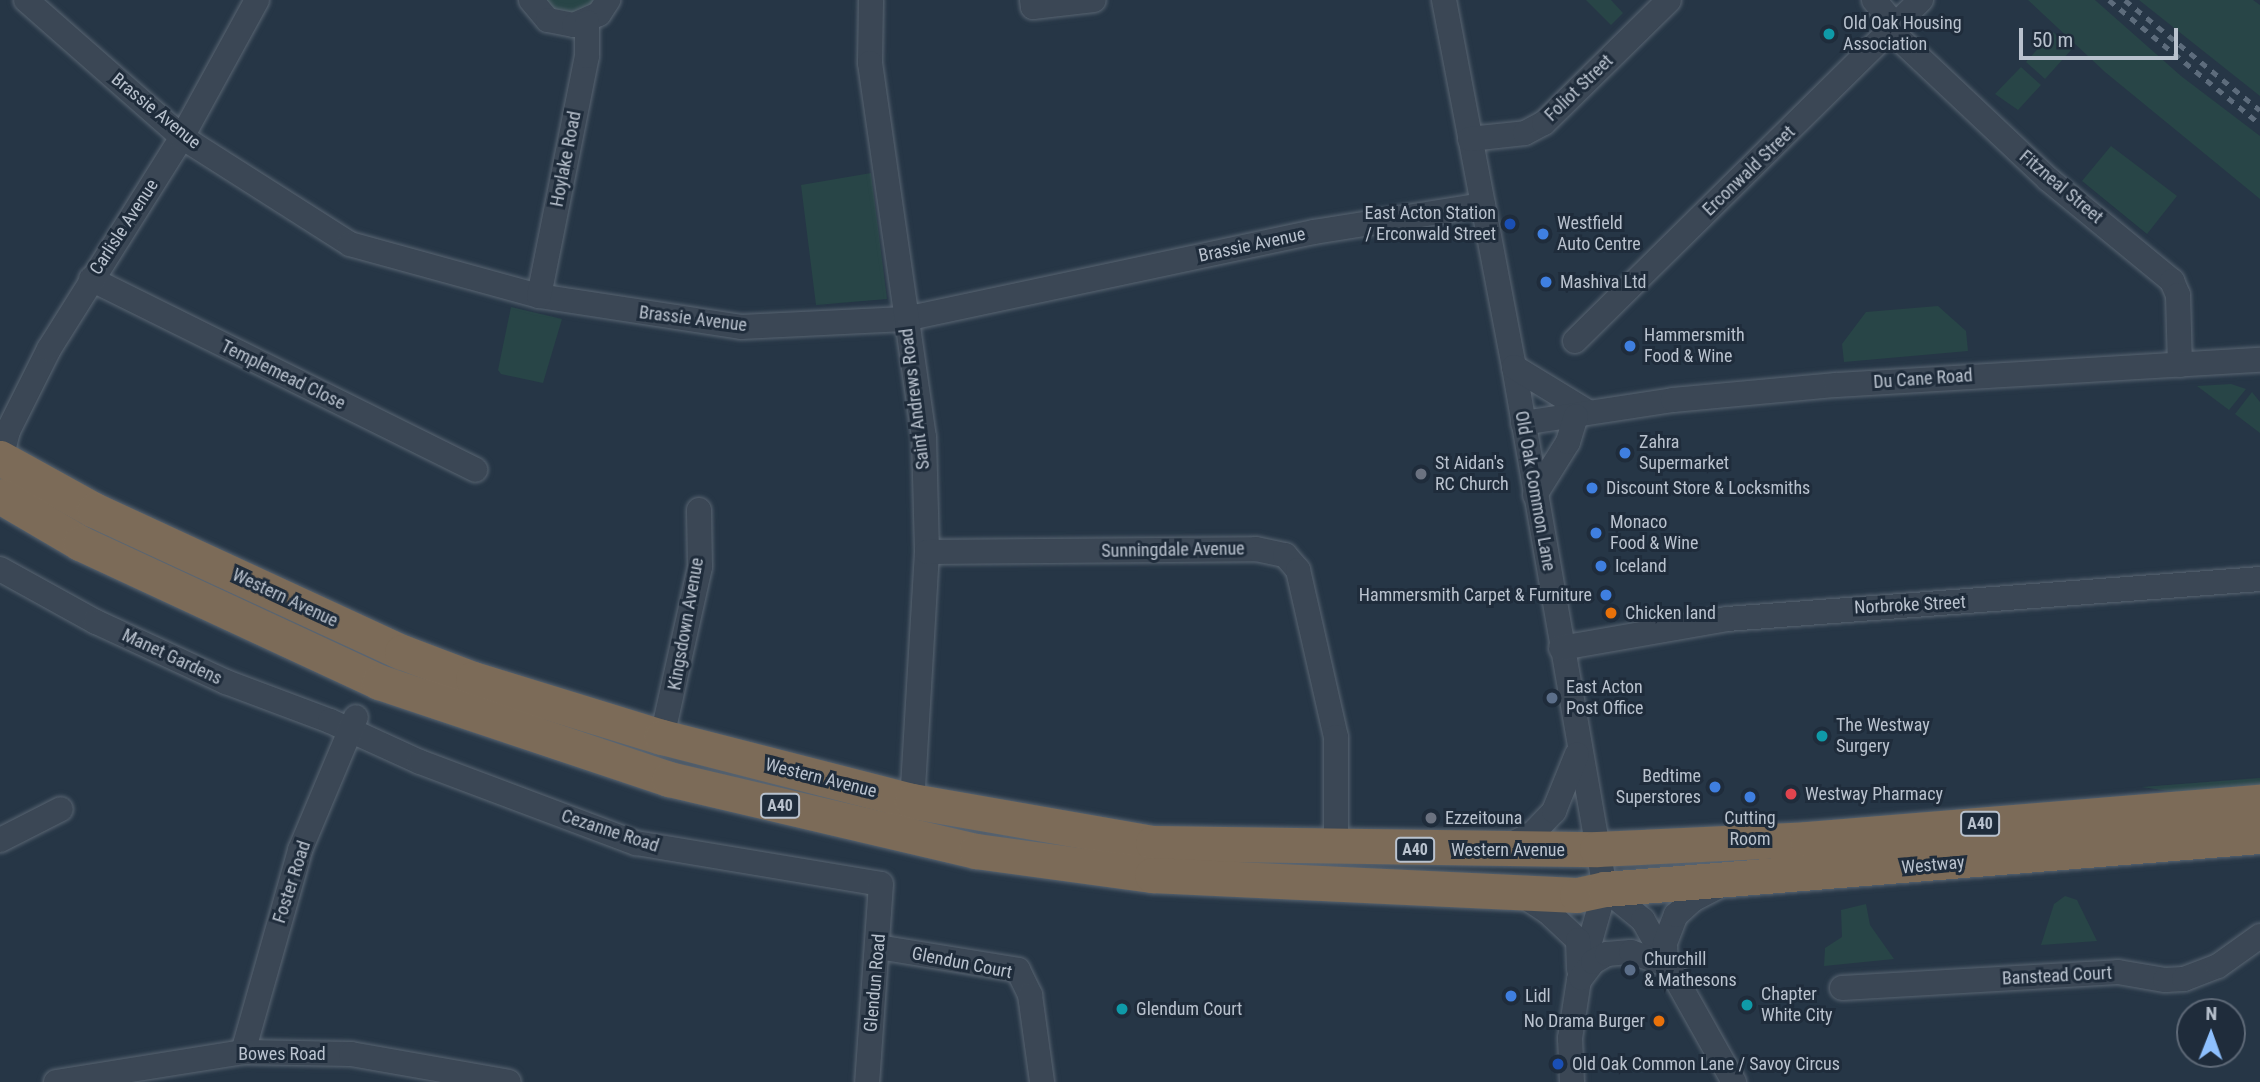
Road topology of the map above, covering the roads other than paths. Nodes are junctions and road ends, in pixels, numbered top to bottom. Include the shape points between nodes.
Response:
1 (26, 0) edge
2 (257, 0) edge
3 (531, 0) edge
4 (608, 0) edge
5 (871, 0) edge
6 (1032, 0) edge
7 (1094, 0) edge
8 (1444, 0) edge
9 (1670, 0) edge
10 (1921, 0) edge
11 (1869, 2) edge
12 (587, 22) junction
13 (1893, 28) junction
14 (182, 137) junction
15 (1470, 139) junction
16 (1483, 205) junction
17 (91, 279) junction
18 (539, 296) junction
19 (905, 319) junction
20 (1575, 341) dead end
21 (2260, 360) edge
22 (2180, 365) junction
23 (1514, 367) junction
24 (1582, 414) junction
25 (1523, 423) junction
26 (0, 459) edge
27 (475, 470) dead end
28 (1535, 495) junction
29 (0, 496) edge
30 (699, 510) dead end
31 (927, 552) junction
32 (0, 569) edge
33 (2260, 579) edge
34 (1561, 648) junction
35 (354, 724) junction
36 (662, 737) junction
37 (1578, 749) junction
38 (912, 801) junction
39 (2260, 802) edge
40 (61, 809) dead end
41 (2260, 836) edge
42 (0, 840) edge
43 (1699, 844) joint
44 (1336, 848) junction
45 (1597, 849) junction
46 (1493, 850) junction
47 (1745, 880) junction
48 (881, 884) joint
49 (1605, 889) junction
50 (1522, 895) junction
51 (2260, 936) edge
52 (878, 947) junction
53 (1666, 964) junction
54 (1579, 981) junction
55 (1842, 988) dead end
56 (243, 1052) junction
57 (56, 1082) edge
58 (509, 1082) edge
59 (867, 1082) edge
60 (1041, 1082) edge
61 (1572, 1082) edge
62 (1734, 1082) edge

1 - 14 street, Brassie Avenue
2 - 14 street, Carlisle Avenue
3 - 12 street via 548,20 561,25
4 - 12 street
5 - 19 street, Saint Andrews Road via 870,63
6 - 7 street via 1033,7
8 - 15 street, Old Oak Common Lane
9 - 15 street, Foliot Street via 1544,122 1525,132
10 - 13 street, Erconwald Street
11 - 13 street, Fitzneal Street
12 - 18 street, Hoylake Road via 587,56
13 - 20 street, Erconwald Street
13 - 22 street, Fitzneal Street via 2048,178 2172,281 2178,295
14 - 17 street, Carlisle Avenue
14 - 18 street, Brassie Avenue via 349,244
15 - 16 street, Old Oak Common Lane
16 - 19 street, Brassie Avenue via 1314,232
16 - 23 street, Old Oak Common Lane
17 - 26 street, Carlisle Avenue via 19,408
17 - 27 street, Templemead Close
18 - 19 street, Brassie Avenue via 741,327
19 - 31 street, Saint Andrews Road via 924,437
21 - 22 street, Du Cane Road
22 - 24 street, Du Cane Road via 1836,385
23 - 24 street
23 - 25 street, Old Oak Common Lane
24 - 25 street, Du Cane Road
24 - 28 street
25 - 28 street, Old Oak Common Lane
26 - 36 highway, Western Avenue / A40 via 94,510 402,652 473,679
28 - 34 street, Old Oak Common Lane
29 - 50 highway, Western Avenue / A40 via 80,543 379,682 669,779 976,851 1153,874
30 - 36 street, Kingsdown Avenue via 700,568
31 - 38 street, Saint Andrews Road
31 - 44 street, Sunningdale Avenue via 1256,548 1285,555 1298,570 1336,737
32 - 35 street, Manet Gardens via 104,626 226,682
33 - 34 street, Norbroke Street via 1727,619
34 - 37 street, Old Oak Common Lane
35 - 48 street, Cezanne Road via 420,762 636,843
35 - 56 street, Foster Road via 300,850
36 - 38 highway, Western Avenue / A40
37 - 45 street, Old Oak Common Lane
37 - 46 street via 1560,800 1545,822 1523,839
38 - 44 highway, Western Avenue / A40 via 1153,843
39 - 43 highway, Westway / A40
40 - 42 street
41 - 47 highway, Westway / A40
43 - 45 highway, Western Avenue / A40
44 - 46 highway, Western Avenue / A40
45 - 46 highway, Western Avenue / A40
45 - 49 street, Old Oak Common Lane
47 - 49 highway, Westway / A40
47 - 53 street via 1708,890 1684,906 1669,928
48 - 52 street, Glendun Road
49 - 50 highway, Western Avenue / A40 via 1577,895
49 - 53 street via 1643,920
49 - 54 street, Old Oak Common Lane
50 - 54 street, Old Oak Common Lane via 1548,911 1578,940
51 - 55 street, Banstead Court via 2218,966 2184,979 2165,981 2118,972
52 - 59 street, Glendun Road
52 - 60 street, Glendun Court via 1018,970 1030,995
53 - 54 street via 1631,952 1607,954 1593,962
53 - 62 street
54 - 61 street, Old Oak Common Lane via 1570,1038
56 - 57 street, Bowes Road
56 - 58 street, Bowes Road via 351,1054

